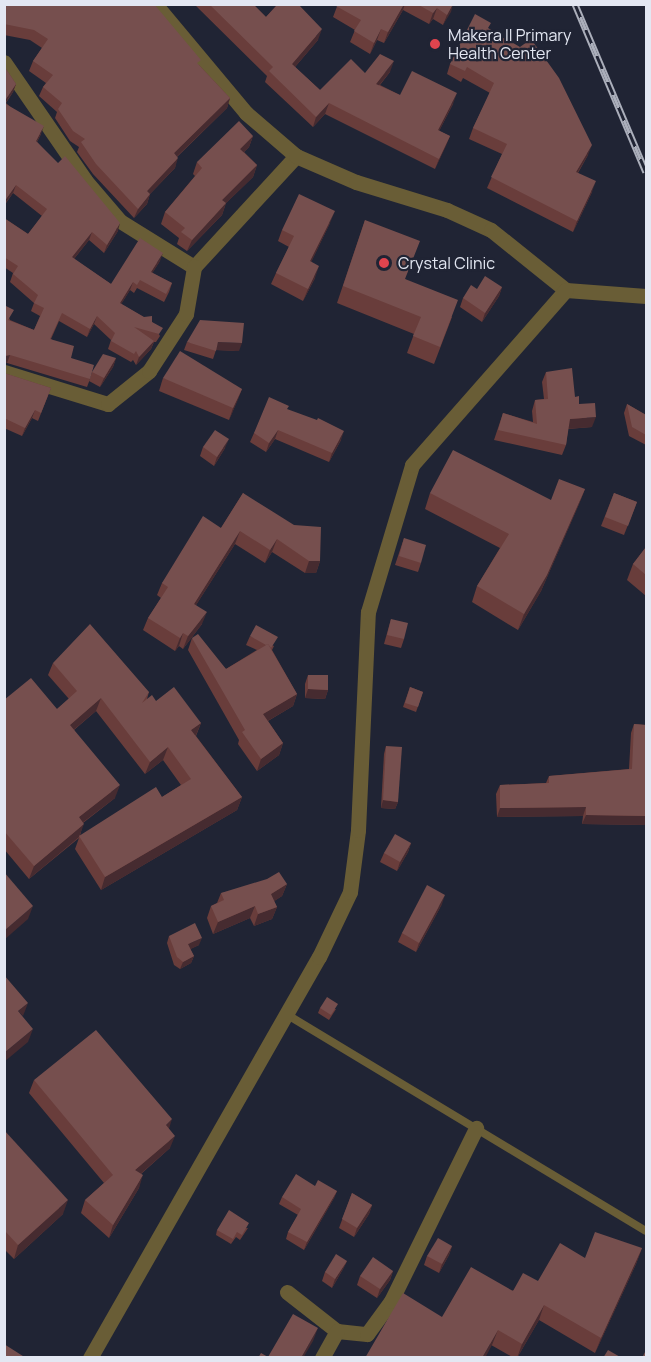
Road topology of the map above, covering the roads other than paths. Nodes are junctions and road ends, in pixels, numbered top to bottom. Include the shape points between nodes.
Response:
1 (155, 4) edge
2 (4, 62) edge
3 (296, 156) junction
4 (194, 267) junction
5 (566, 290) junction
6 (646, 296) edge
7 (4, 372) edge
8 (286, 1014) junction
9 (476, 1128) junction
10 (646, 1231) edge
11 (287, 1292) dead end
12 (338, 1331) junction
13 (90, 1358) edge
14 (322, 1358) edge

1 - 3 street via 246,113
2 - 4 street via 85,180 120,221
3 - 4 street
3 - 5 street via 356,182 447,210 491,230
4 - 7 street via 186,314 149,370 108,404
5 - 6 street
5 - 8 street via 412,465 368,612 358,830 350,892
8 - 9 lane
8 - 13 street
9 - 10 lane
9 - 12 street via 391,1301 367,1334
11 - 12 street
12 - 14 street

